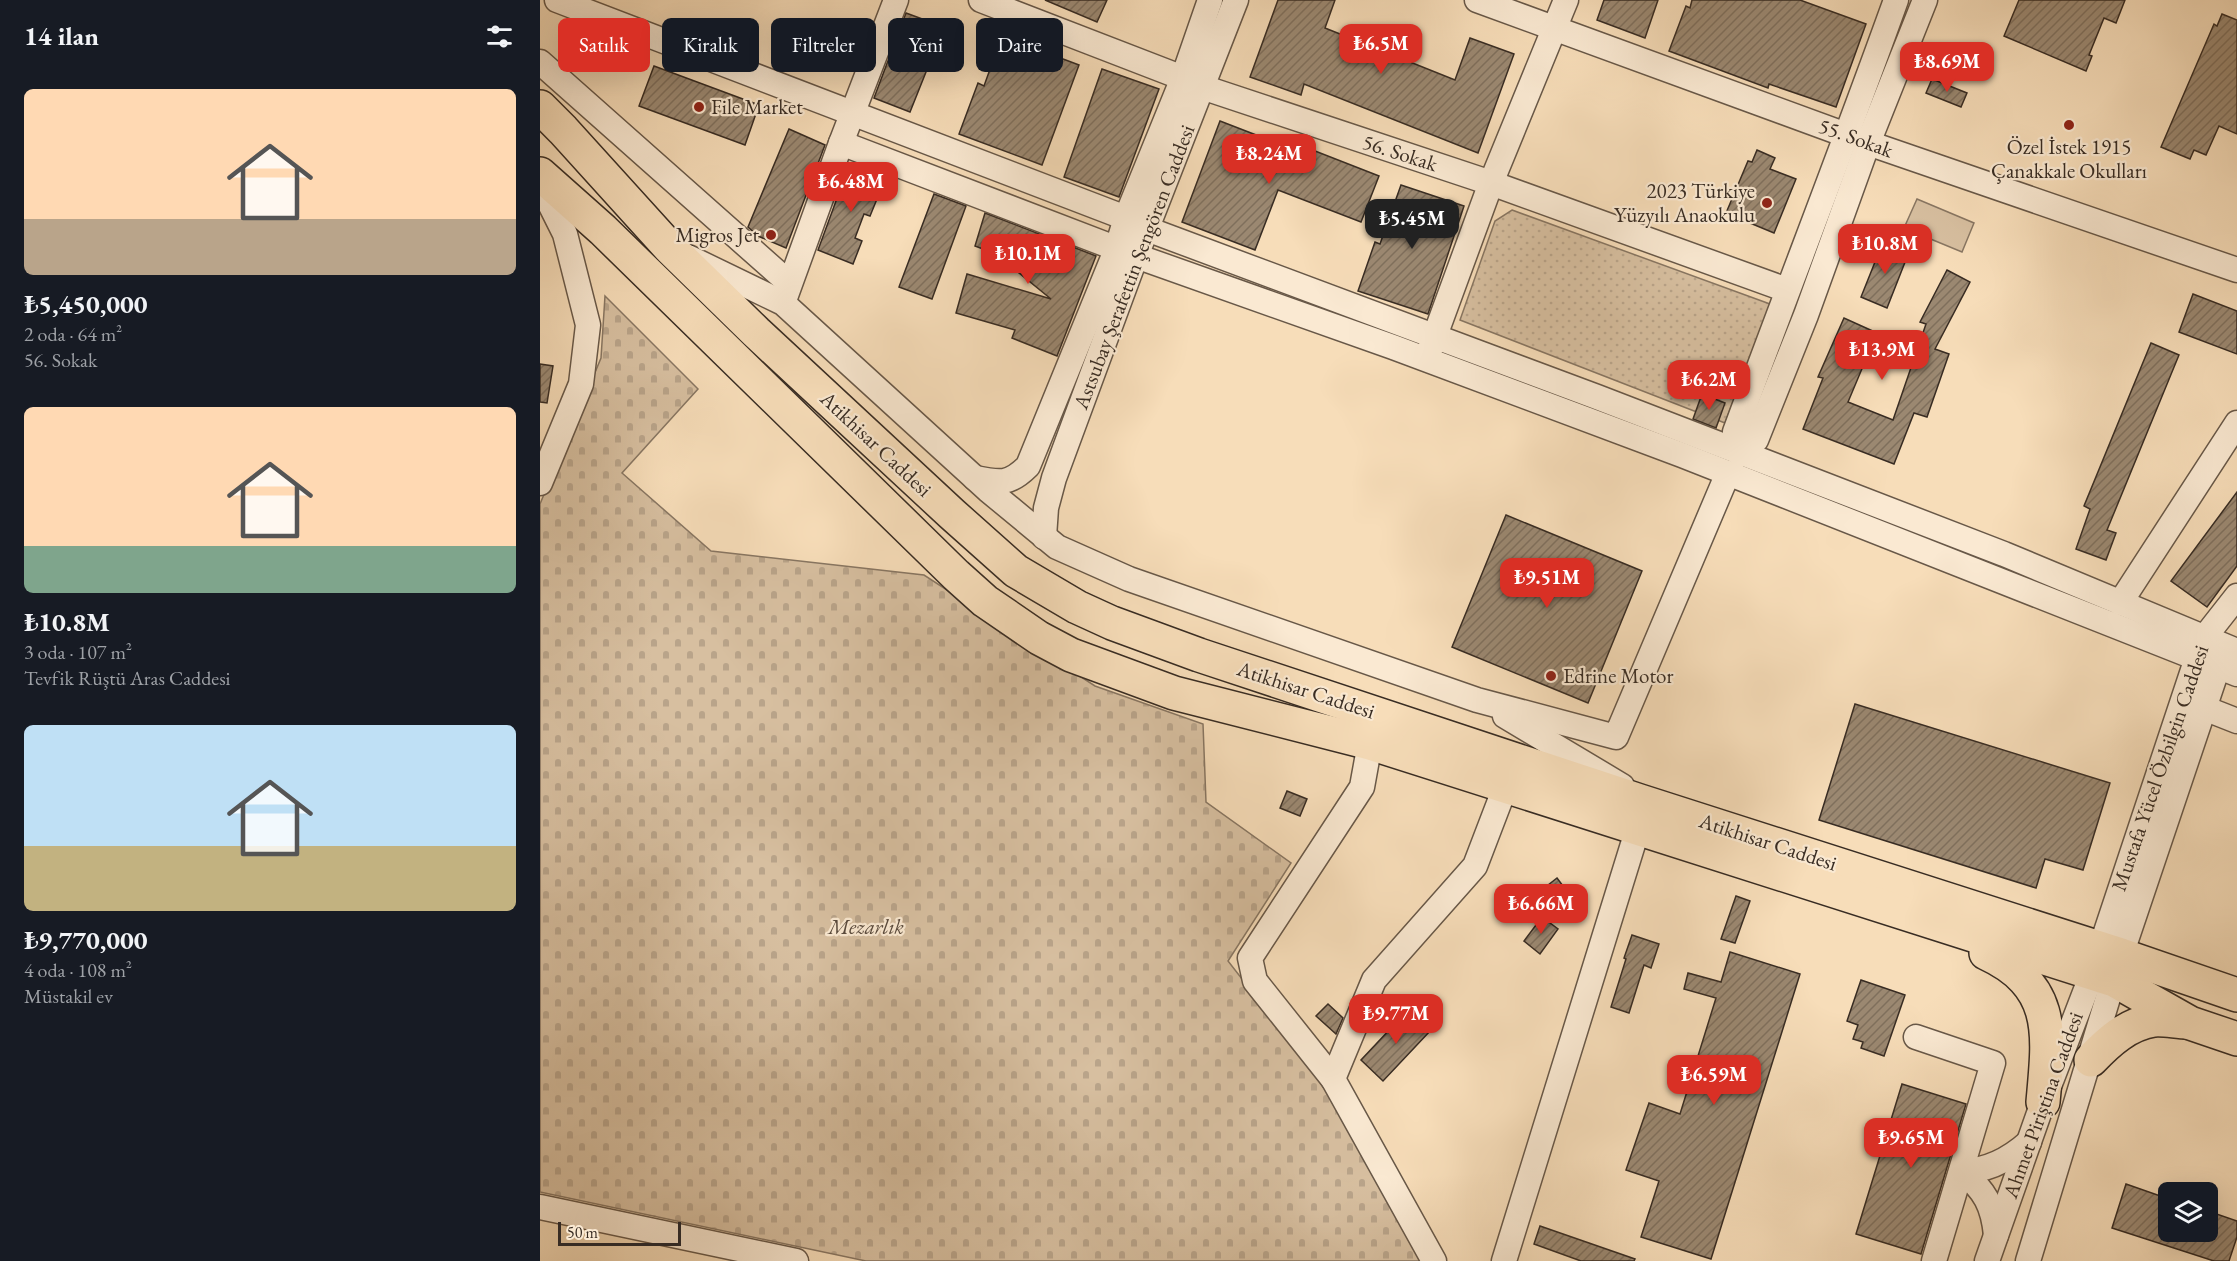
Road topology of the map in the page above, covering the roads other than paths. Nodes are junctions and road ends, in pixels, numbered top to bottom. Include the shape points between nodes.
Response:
1 (557, 0) edge
2 (896, 0) edge
3 (981, 0) edge
4 (1210, 0) edge
5 (1236, 0) edge
6 (1477, 0) edge
7 (1566, 0) edge
8 (1896, 0) edge
9 (1925, 0) edge
10 (1555, 28) junction
11 (540, 62) edge
12 (1192, 82) junction
13 (540, 107) edge
14 (853, 113) junction
15 (1858, 139) junction
16 (841, 143) junction
17 (540, 174) edge
18 (1491, 183) junction
19 (540, 184) edge
20 (1136, 224) junction
21 (670, 248) junction
22 (1126, 252) junction
23 (2237, 270) edge
24 (1787, 291) junction
25 (786, 293) junction
26 (1434, 336) junction
27 (1427, 360) junction
28 (2237, 423) edge
29 (1734, 463) junction
30 (975, 478) junction
31 (540, 483) edge
32 (1044, 537) junction
33 (2237, 596) edge
34 (2120, 603) junction
35 (2223, 654) edge
36 (1477, 700) junction
37 (2204, 708) junction
38 (2237, 721) edge
39 (1370, 743) junction
40 (1506, 785) junction
41 (1639, 814) junction
42 (1900, 913) junction
43 (2106, 965) junction
44 (2237, 995) edge
45 (2190, 1023) junction
46 (1916, 1037) dead end
47 (2237, 1039) edge
48 (2091, 1060) junction
49 (1333, 1079) junction
50 (2043, 1102) junction
51 (2029, 1142) junction
52 (1962, 1171) junction
53 (540, 1207) edge
54 (1996, 1236) junction
55 (796, 1261) edge
56 (1434, 1261) edge
57 (1504, 1261) edge
58 (1934, 1261) edge
59 (1987, 1261) edge
60 (2028, 1261) edge

1 - 14 street
2 - 14 street
3 - 12 street, 56. Sokak
4 - 12 street, Astsubay Şerafettin Şengören Caddesi
5 - 12 street, Astsubay Şerafettin Şengören Caddesi
6 - 10 street, 55. Sokak
7 - 10 street
8 - 15 street
9 - 15 street
10 - 15 street, 55. Sokak
10 - 18 street
11 - 25 street
12 - 18 street, 56. Sokak
12 - 20 street, Astsubay Şerafettin Şengören Caddesi
13 - 21 highway, Atikhisar Caddesi
14 - 16 street
14 - 20 street
15 - 23 street, 55. Sokak
15 - 24 street
15 - 29 street via 1806,315 1756,440
16 - 22 street
16 - 25 street
17 - 39 highway, Atikhisar Caddesi via 603,230 985,601 1071,655 1174,693
18 - 24 street, 56. Sokak
18 - 26 street
19 - 31 street via 565,234 588,325 581,384
20 - 22 street, Astsubay Şerafettin Şengören Caddesi
20 - 26 street
21 - 25 street
21 - 41 highway, Atikhisar Caddesi via 959,521 1016,571 1043,588 1112,622 1198,655
22 - 27 street
22 - 30 street, Astsubay Şerafettin Şengören Caddesi via 1028,466 1004,483
22 - 32 street, Astsubay Şerafettin Şengören Caddesi via 1054,478
24 - 29 street via 1735,432
25 - 30 street
26 - 27 street
26 - 29 street
27 - 29 street
28 - 34 street
29 - 34 street via 2004,554
29 - 35 street
29 - 36 street via 1616,737
30 - 32 street
32 - 36 street via 1057,548 1130,579
33 - 35 street, Mustafa Yücel Özbilgin Caddesi
34 - 35 street
35 - 37 street, Mustafa Yücel Özbilgin Caddesi
35 - 43 street, Mustafa Yücel Özbilgin Caddesi
36 - 41 street via 1617,782
37 - 38 street
37 - 43 street, Mustafa Yücel Özbilgin Caddesi
39 - 40 highway, Atikhisar Caddesi
39 - 49 street via 1362,787 1250,958 1255,981
40 - 41 highway, Atikhisar Caddesi
40 - 49 street via 1475,866 1374,980
41 - 42 highway, Atikhisar Caddesi
41 - 43 highway, Atikhisar Caddesi
41 - 57 street
42 - 43 highway, Atikhisar Caddesi
42 - 50 highway via 2002,960 2022,975 2044,1016 2048,1048
43 - 44 highway, Atikhisar Caddesi
43 - 45 highway, Atikhisar Caddesi
43 - 48 street, Ahmet Piriştina Caddesi
43 - 50 street, Ahmet Piriştina Caddesi
45 - 47 highway, Atikhisar Caddesi
45 - 48 highway via 2156,1020 2130,1027
46 - 52 street via 1993,1063
48 - 60 street, Ahmet Piriştina Caddesi
49 - 56 street
50 - 51 street, Ahmet Piriştina Caddesi
51 - 52 street via 2001,1163
51 - 54 street, Ahmet Piriştina Caddesi
52 - 54 street via 1987,1198
52 - 58 street
53 - 55 street
54 - 59 street, Ahmet Piriştina Caddesi

